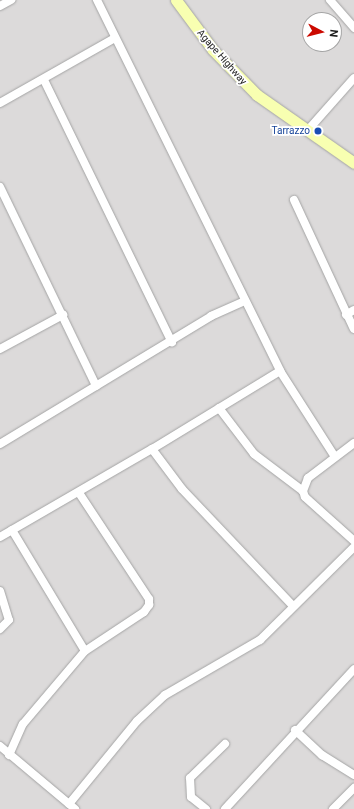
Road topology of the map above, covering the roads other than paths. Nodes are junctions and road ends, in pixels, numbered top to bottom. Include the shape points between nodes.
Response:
1 (11, 0) edge
2 (97, 0) edge
3 (176, 0) edge
4 (330, 0) edge
5 (0, 6) edge
6 (354, 28) edge
7 (115, 38) junction
8 (354, 78) edge
9 (44, 80) junction
10 (0, 103) edge
11 (308, 130) junction
12 (354, 163) edge
13 (0, 187) edge
14 (294, 200) dead end
15 (244, 301) junction
16 (354, 310) edge
17 (63, 315) junction
18 (346, 315) junction
19 (354, 328) edge
20 (172, 342) junction
21 (0, 349) edge
22 (280, 371) junction
23 (96, 386) junction
24 (218, 408) junction
25 (354, 443) edge
26 (0, 444) edge
27 (152, 449) junction
28 (334, 457) junction
29 (303, 491) junction
30 (79, 493) junction
31 (12, 530) junction
32 (0, 537) edge
33 (354, 541) edge
34 (354, 547) edge
35 (0, 591) edge
36 (293, 606) junction
37 (0, 629) edge
38 (85, 651) junction
39 (354, 669) edge
40 (295, 730) junction
41 (225, 744) dead end
42 (0, 746) edge
43 (9, 755) junction
44 (354, 775) edge
45 (354, 788) edge
46 (72, 806) edge
47 (206, 809) edge
48 (225, 809) edge
49 (333, 809) edge

1 - 5 street
2 - 7 street
3 - 11 street, Agape Highway via 237,76 277,110
4 - 6 street
7 - 9 street
7 - 15 street
8 - 11 street
9 - 10 street
9 - 20 street
11 - 12 street, Agape Highway
13 - 17 street
14 - 18 street
15 - 20 street
15 - 22 street
16 - 18 street
17 - 21 street
17 - 23 street
18 - 19 street
20 - 23 street
22 - 24 street
22 - 28 street
23 - 26 street
24 - 27 street
24 - 29 street via 254,454
25 - 28 street
27 - 30 street
27 - 36 street via 182,489
28 - 29 street via 308,478
29 - 33 street via 305,497
30 - 31 street
30 - 38 street via 149,599 144,612
31 - 32 street
31 - 38 street
34 - 36 street
35 - 37 street via 9,618
36 - 46 street via 260,640 165,695 137,722
38 - 43 street via 23,724
39 - 40 street
40 - 44 street via 322,755
40 - 48 street
41 - 47 street via 190,778 191,797
42 - 43 street
43 - 46 street
45 - 49 street

